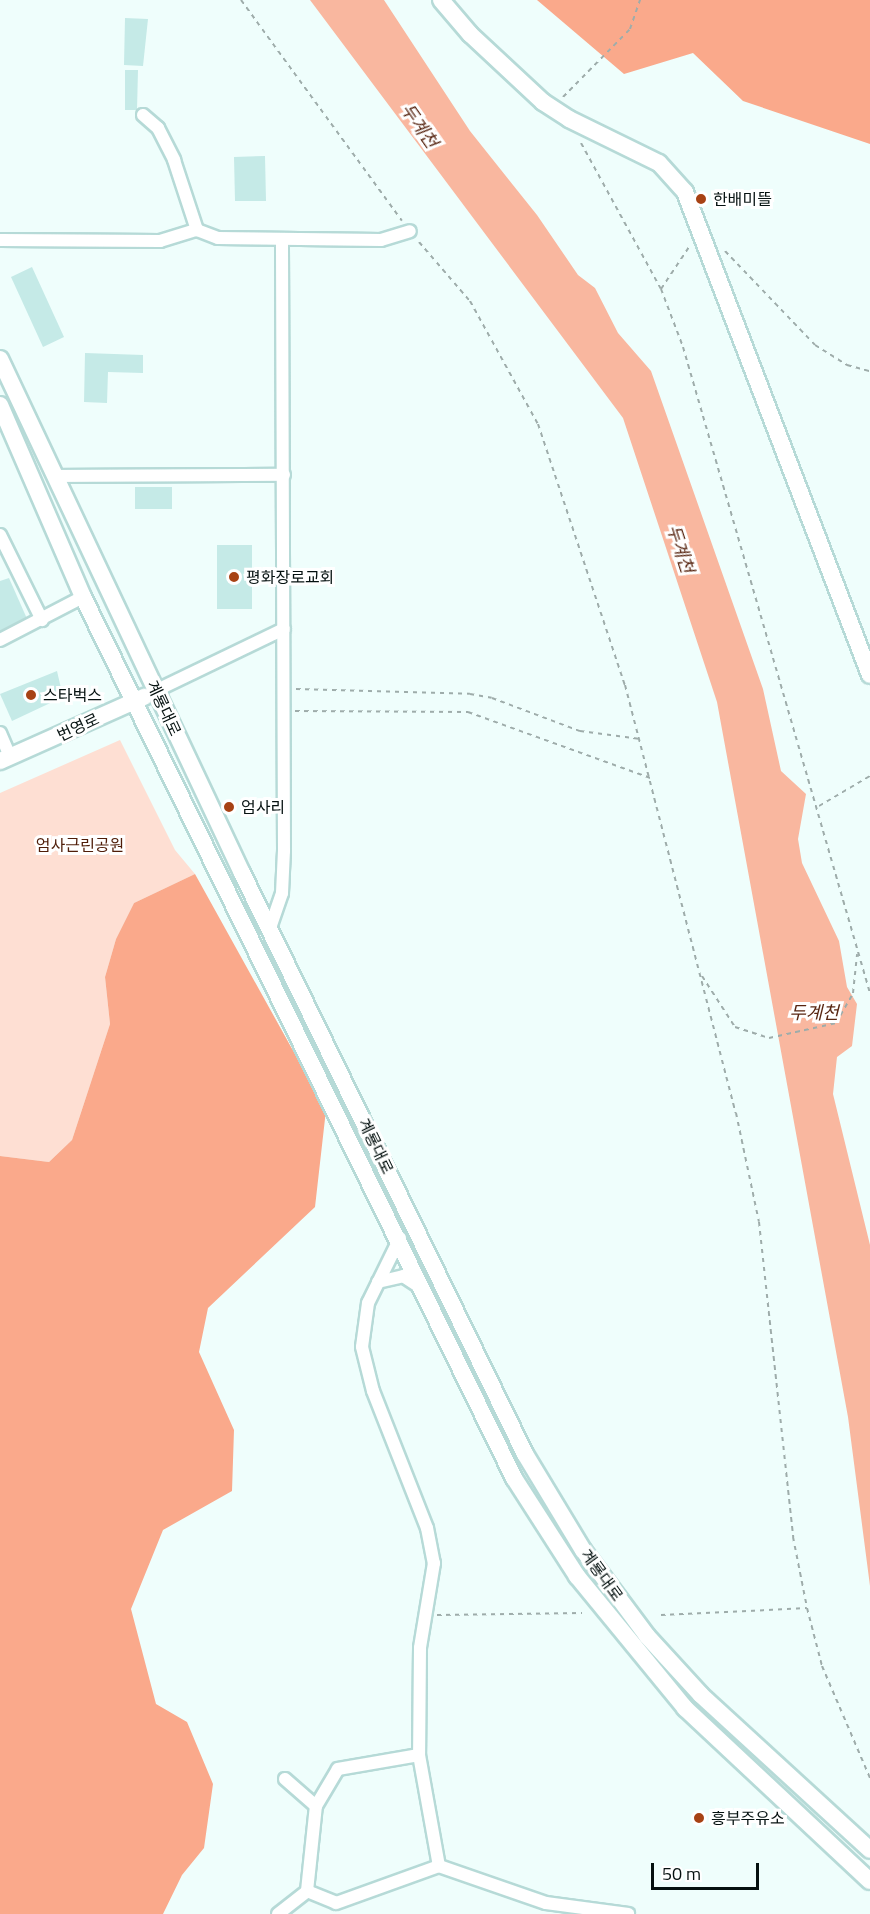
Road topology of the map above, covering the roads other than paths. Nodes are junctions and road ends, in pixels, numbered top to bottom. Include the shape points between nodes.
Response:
1 (441, 0) edge
2 (143, 116) dead end
3 (197, 230) junction
4 (410, 231) road end
5 (0, 240) edge
6 (282, 240) junction
7 (0, 359) edge
8 (0, 405) edge
9 (0, 415) edge
10 (11, 429) junction
11 (284, 475) junction
12 (55, 476) junction
13 (0, 535) edge
14 (83, 597) junction
15 (42, 620) junction
16 (284, 629) junction
17 (0, 640) edge
18 (870, 675) edge
19 (155, 691) junction
20 (134, 701) junction
21 (0, 733) edge
22 (5, 759) edge
23 (270, 928) junction
24 (400, 1238) junction
25 (378, 1282) junction
26 (422, 1288) junction
27 (418, 1755) junction
28 (285, 1779) dead end
29 (316, 1806) junction
30 (870, 1850) edge
31 (439, 1866) junction
32 (870, 1881) edge
33 (307, 1891) junction
34 (278, 1914) edge
35 (628, 1914) edge

1 - 18 main road via 470,34 552,108 659,163 685,192
2 - 3 street via 158,128 174,160
3 - 5 street via 160,241
3 - 6 street via 218,238
4 - 6 street via 381,240
6 - 11 street
7 - 12 main road, 계룡대로
8 - 10 main road, 계룡대로
9 - 10 main road
10 - 14 main road, 계룡대로
11 - 12 street
11 - 16 street
12 - 19 main road, 계룡대로
13 - 15 street
14 - 15 street
14 - 20 main road, 계룡대로
15 - 17 street
16 - 19 street
16 - 23 street via 282,893
19 - 20 main road, 번영로
19 - 23 main road, 계룡대로
20 - 22 main road, 번영로
20 - 24 main road, 계룡대로
21 - 22 street
23 - 30 main road, 계룡대로 via 525,1454 583,1550 647,1636 702,1695
24 - 25 street
24 - 26 main road, 계룡대로
25 - 26 street via 403,1276
25 - 27 street via 368,1303 362,1347 373,1391 428,1528 434,1563 425,1615
26 - 32 main road, 계룡대로 via 514,1478 577,1576 686,1708
27 - 29 street via 338,1769
27 - 31 street
28 - 29 street
29 - 33 street
31 - 33 street via 336,1904
31 - 35 street via 546,1904
33 - 34 street

